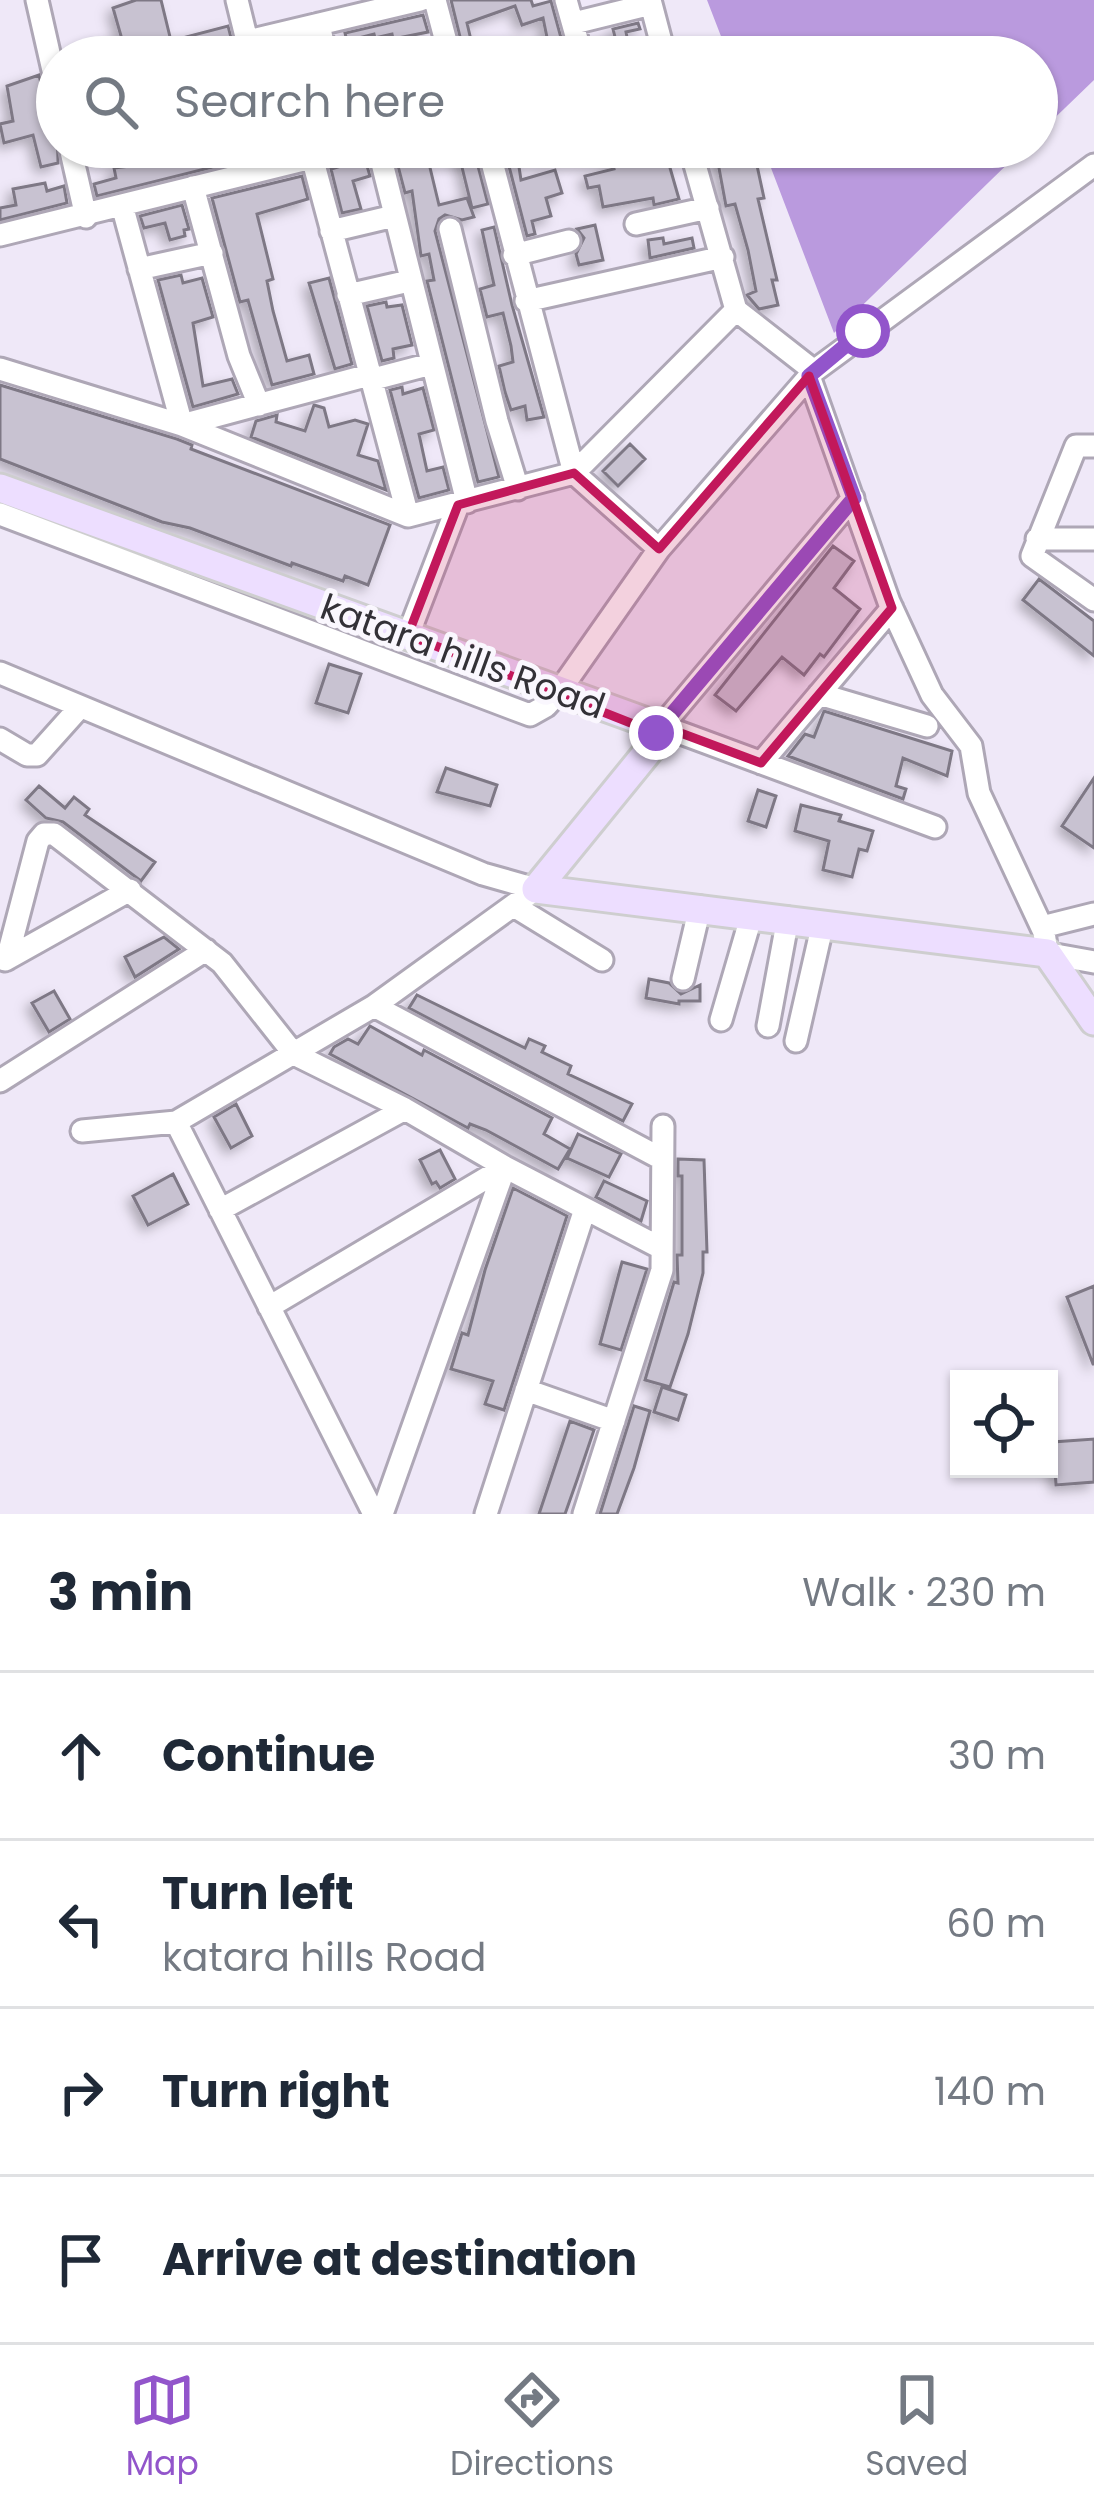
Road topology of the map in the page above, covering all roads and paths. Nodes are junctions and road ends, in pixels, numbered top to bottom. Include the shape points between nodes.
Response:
1 (37, 0) edge
2 (237, 0) edge
3 (420, 0) edge
4 (435, 0) edge
5 (566, 0) edge
6 (651, 2) edge
7 (574, 23) junction
8 (319, 24) junction
9 (45, 36) edge
10 (246, 36) edge
11 (285, 36) edge
12 (322, 36) edge
13 (444, 36) edge
14 (577, 36) edge
15 (660, 36) edge
16 (1094, 165) edge
17 (75, 168) edge
18 (244, 168) edge
19 (315, 168) edge
20 (383, 168) edge
21 (493, 168) edge
22 (696, 168) edge
23 (193, 188) junction
24 (122, 205) junction
25 (708, 208) junction
26 (394, 216) junction
27 (86, 217) junction
28 (636, 224) dead end
29 (450, 229) dead end
30 (331, 231) junction
31 (0, 235) edge
32 (569, 241) dead end
33 (212, 253) junction
34 (514, 255) junction
35 (723, 256) junction
36 (140, 269) junction
37 (409, 281) junction
38 (348, 295) junction
39 (526, 301) junction
40 (736, 310) junction
41 (430, 364) junction
42 (0, 369) edge
43 (811, 373) junction
44 (370, 378) junction
45 (259, 405) junction
46 (182, 425) junction
47 (1094, 446) edge
48 (574, 473) junction
49 (0, 488) edge
50 (518, 488) junction
51 (854, 498) junction
52 (462, 503) junction
53 (0, 514) edge
54 (408, 516) junction
55 (1037, 539) junction
56 (1094, 539) edge
57 (659, 549) junction
58 (1094, 599) edge
59 (892, 608) junction
60 (408, 635) junction
61 (0, 674) edge
62 (557, 693) junction
63 (819, 694) junction
64 (80, 707) junction
65 (927, 726) dead end
66 (659, 730) junction
67 (0, 739) edge
68 (761, 763) junction
69 (935, 827) dead end
70 (540, 883) junction
71 (130, 890) junction
72 (700, 907) junction
73 (752, 914) junction
74 (1094, 914) edge
75 (788, 918) junction
76 (823, 922) junction
77 (1046, 941) junction
78 (206, 950) junction
79 (602, 960) dead end
80 (4, 961) edge
81 (1094, 962) edge
82 (683, 979) dead end
83 (374, 1006) junction
84 (721, 1020) dead end
85 (1094, 1021) edge
86 (767, 1027) dead end
87 (796, 1041) dead end
88 (294, 1054) junction
89 (0, 1081) edge
90 (405, 1109) junction
91 (176, 1122) junction
92 (663, 1126) dead end
93 (82, 1131) dead end
94 (662, 1159) junction
95 (505, 1167) junction
96 (585, 1209) junction
97 (220, 1210) junction
98 (659, 1247) junction
99 (269, 1306) junction
100 (526, 1390) junction
101 (614, 1421) junction
102 (378, 1514) edge
103 (486, 1514) edge
104 (584, 1514) edge

1 - 9 street
2 - 10 street
3 - 8 street
4 - 13 street
5 - 7 street
6 - 7 street
6 - 15 street
7 - 14 street
8 - 11 street
8 - 12 street
16 - 43 street
17 - 27 street
18 - 23 street
19 - 30 street
20 - 26 street
21 - 34 street
22 - 25 street
23 - 24 street
23 - 33 street
24 - 27 street
24 - 36 street
25 - 28 street
25 - 35 street
26 - 30 street
26 - 37 street
27 - 31 street
29 - 50 street
30 - 38 street
32 - 34 street
33 - 36 street
33 - 45 street
34 - 39 street
35 - 39 street
35 - 40 street
36 - 46 street
37 - 38 street
37 - 41 street
38 - 44 street
39 - 48 street
40 - 43 street
40 - 48 street
41 - 44 street
41 - 52 street
42 - 46 street
43 - 51 street
43 - 57 street
44 - 45 street
44 - 54 street
45 - 46 street
46 - 54 street
47 - 55 street via 1076,446
48 - 50 street
48 - 57 street
49 - 60 main road, katara hills Road
50 - 52 street
51 - 59 street
51 - 66 street
52 - 54 street
52 - 60 street
53 - 62 street via 530,715
55 - 56 street
55 - 58 street via 1032,556
57 - 62 street
59 - 63 street
59 - 77 street via 932,695 970,746 980,793
60 - 62 main road, katara hills Road
61 - 64 street
62 - 66 main road, katara hills Road
63 - 65 street
63 - 68 street
64 - 67 street via 37,755
64 - 70 street via 483,874
66 - 68 street
66 - 70 main road
68 - 69 street
70 - 72 main road
70 - 79 street
70 - 83 street
71 - 78 street
71 - 80 street
71 - 80 street via 44,834
72 - 73 main road
72 - 82 street
73 - 75 main road
73 - 84 street
74 - 77 street
75 - 76 main road
75 - 86 street
76 - 77 main road
76 - 87 street
77 - 81 street
77 - 85 main road
78 - 88 street
78 - 89 street
83 - 88 street
83 - 94 street
88 - 90 street
88 - 91 street
90 - 95 street
90 - 97 street
91 - 93 street
91 - 97 street
92 - 94 street
94 - 98 street
95 - 96 street
95 - 99 street
95 - 102 street
96 - 98 street
96 - 100 street
97 - 99 street
98 - 101 street via 662,1270
99 - 102 street
100 - 101 street
100 - 103 street
101 - 104 street

